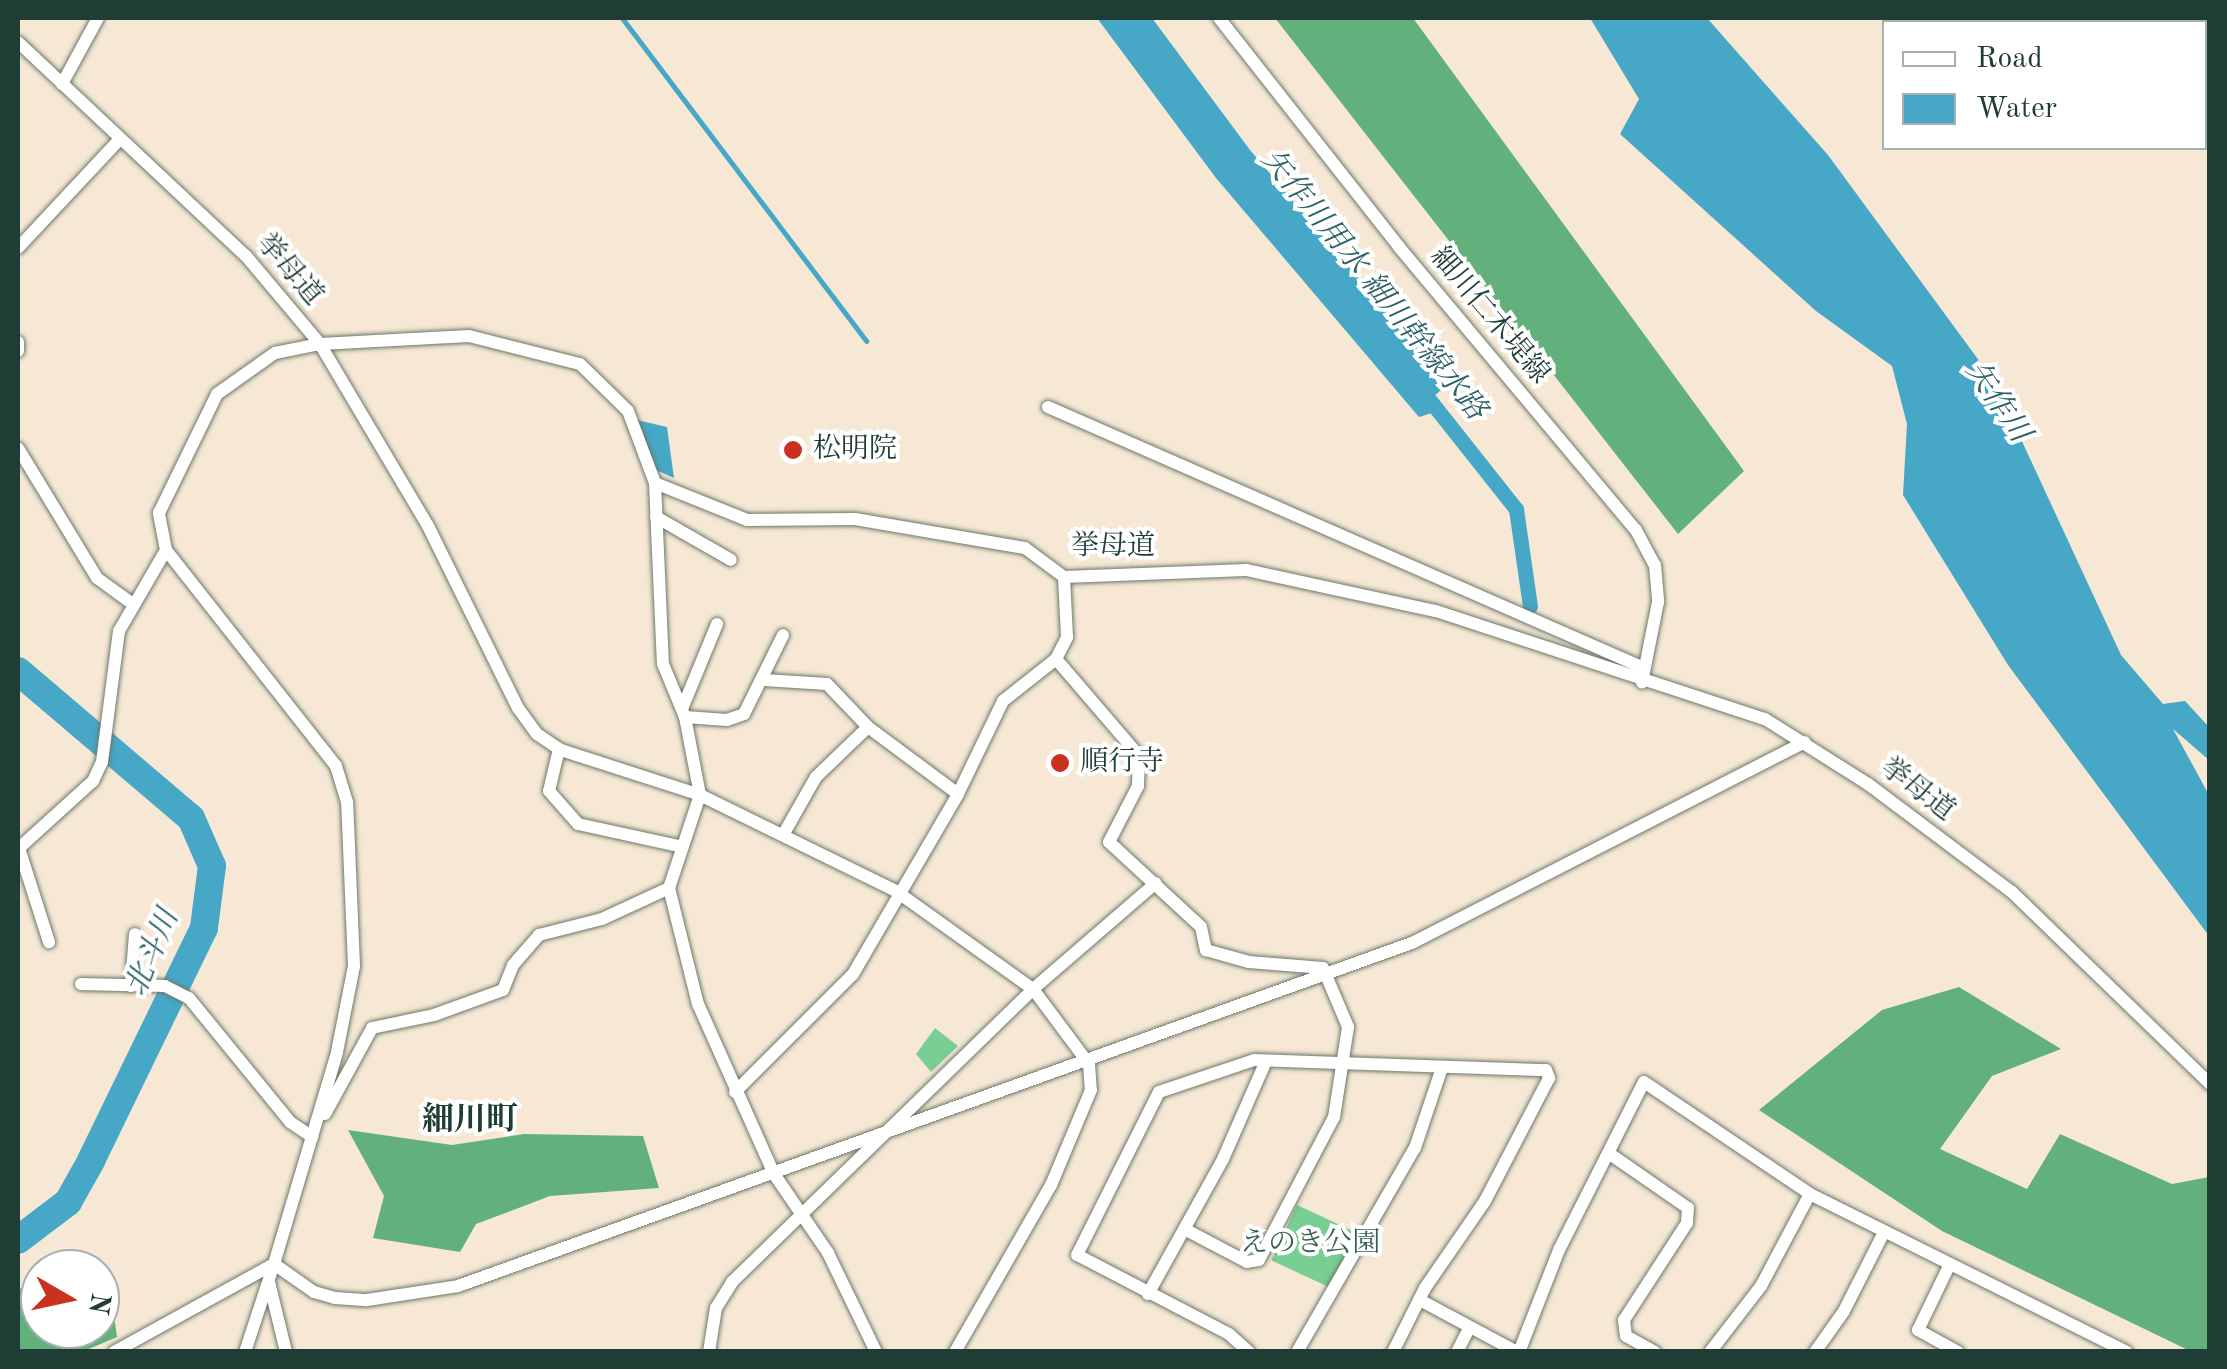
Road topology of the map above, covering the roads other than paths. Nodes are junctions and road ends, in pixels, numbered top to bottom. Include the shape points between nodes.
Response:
1 (98, 18) edge
2 (1219, 18) edge
3 (18, 42) edge
4 (62, 84) junction
5 (120, 139) junction
6 (18, 248) edge
7 (18, 342) edge
8 (320, 344) junction
9 (18, 350) edge
10 (1048, 407) dead end
11 (18, 448) edge
12 (655, 483) junction
13 (656, 517) junction
14 (166, 550) junction
15 (730, 560) dead end
16 (1064, 577) junction
17 (130, 602) junction
18 (717, 624) dead end
19 (783, 635) dead end
20 (1056, 659) junction
21 (1643, 675) junction
22 (764, 680) junction
23 (684, 713) junction
24 (868, 728) junction
25 (1804, 742) junction
26 (559, 749) junction
27 (958, 794) junction
28 (700, 795) junction
29 (783, 835) junction
30 (683, 847) junction
31 (18, 849) edge
32 (1156, 883) junction
33 (669, 888) junction
34 (896, 891) junction
35 (134, 934) dead end
36 (48, 942) dead end
37 (1325, 977) junction
38 (81, 984) dead end
39 (131, 986) junction
40 (1033, 988) junction
41 (1266, 1061) junction
42 (1088, 1064) junction
43 (1347, 1064) junction
44 (1442, 1068) junction
45 (2210, 1084) edge
46 (735, 1092) junction
47 (887, 1132) junction
48 (312, 1138) junction
49 (1610, 1154) junction
50 (774, 1174) junction
51 (1810, 1194) junction
52 (803, 1213) junction
53 (1186, 1230) junction
54 (1884, 1232) junction
55 (274, 1264) junction
56 (1948, 1266) junction
57 (269, 1279) junction
58 (1148, 1294) junction
59 (1420, 1300) junction
60 (1469, 1328) junction
61 (114, 1352) edge
62 (244, 1352) edge
63 (286, 1352) edge
64 (709, 1352) edge
65 (876, 1352) edge
66 (955, 1352) edge
67 (1249, 1352) edge
68 (1297, 1352) edge
69 (1393, 1352) edge
70 (1457, 1352) edge
71 (1518, 1352) edge
72 (1655, 1352) edge
73 (1710, 1352) edge
74 (1815, 1352) edge
75 (1958, 1352) edge
76 (2127, 1352) edge

1 - 4 street
2 - 21 street, 細川仁木堤線 via 1399,247 1636,530 1655,564 1658,602
3 - 4 street, 挙母道
4 - 5 street, 挙母道
5 - 6 street
5 - 8 street, 挙母道 via 246,256
7 - 9 street
8 - 12 street, 挙母道 via 469,336 580,364 628,411
8 - 14 street via 275,354 216,394 159,513
8 - 26 street via 428,526 518,708
10 - 21 street
11 - 17 street via 97,578
12 - 13 street
12 - 16 street, 挙母道 via 747,520 854,520 1026,548
13 - 15 street
13 - 23 street via 663,664
14 - 17 street
14 - 48 street via 330,754 346,792 354,966
16 - 20 street via 1067,637
16 - 21 street, 挙母道 via 1246,570 1436,612
17 - 31 street via 113,650 102,762 93,782
18 - 23 street
19 - 22 street
20 - 27 street via 1003,701
20 - 32 street via 1139,756 1144,771 1108,842
21 - 25 street, 挙母道 via 1766,719
22 - 23 street via 738,719
22 - 24 street via 828,684
23 - 28 street
24 - 27 street
24 - 29 street via 816,777
25 - 37 street via 1412,943
25 - 45 street, 挙母道 via 2012,892
26 - 28 street
26 - 30 street via 549,791 578,824
27 - 34 street
28 - 29 street
28 - 30 street
29 - 34 street
30 - 33 street
31 - 36 street
32 - 37 street via 1201,926 1206,950 1249,962 1323,968
32 - 40 street
33 - 46 street via 698,1004
33 - 48 street via 602,919 539,935 513,965 503,990 372,1028
34 - 40 street
34 - 46 street via 853,974
35 - 39 street
37 - 42 street
37 - 43 street via 1348,1027
38 - 39 street
39 - 48 street via 166,986 188,998 290,1122
40 - 42 street
40 - 47 street
41 - 43 street
41 - 53 street
41 - 58 street via 1158,1092 1078,1250 1081,1259
42 - 47 street
42 - 66 street via 1091,1090 1051,1185
43 - 44 street
43 - 53 street via 1334,1117 1259,1260 1247,1262
44 - 59 street via 1550,1074 1485,1202
44 - 68 street via 1415,1148
46 - 50 street
47 - 50 street
47 - 52 street
48 - 55 street
49 - 51 street via 1648,1082
49 - 71 street via 1559,1250
49 - 72 street via 1688,1208 1687,1222 1624,1320 1626,1336
50 - 52 street
50 - 55 street via 437,1290 336,1298 314,1292
51 - 54 street
51 - 73 street via 1761,1286
52 - 64 street via 724,1293 711,1323
52 - 65 street
53 - 58 street
54 - 56 street
54 - 74 street
55 - 57 street
55 - 61 street
56 - 75 street via 1918,1330
56 - 76 street
57 - 62 street
57 - 63 street
58 - 67 street via 1230,1334
59 - 60 street
59 - 69 street
60 - 70 street
60 - 71 street

